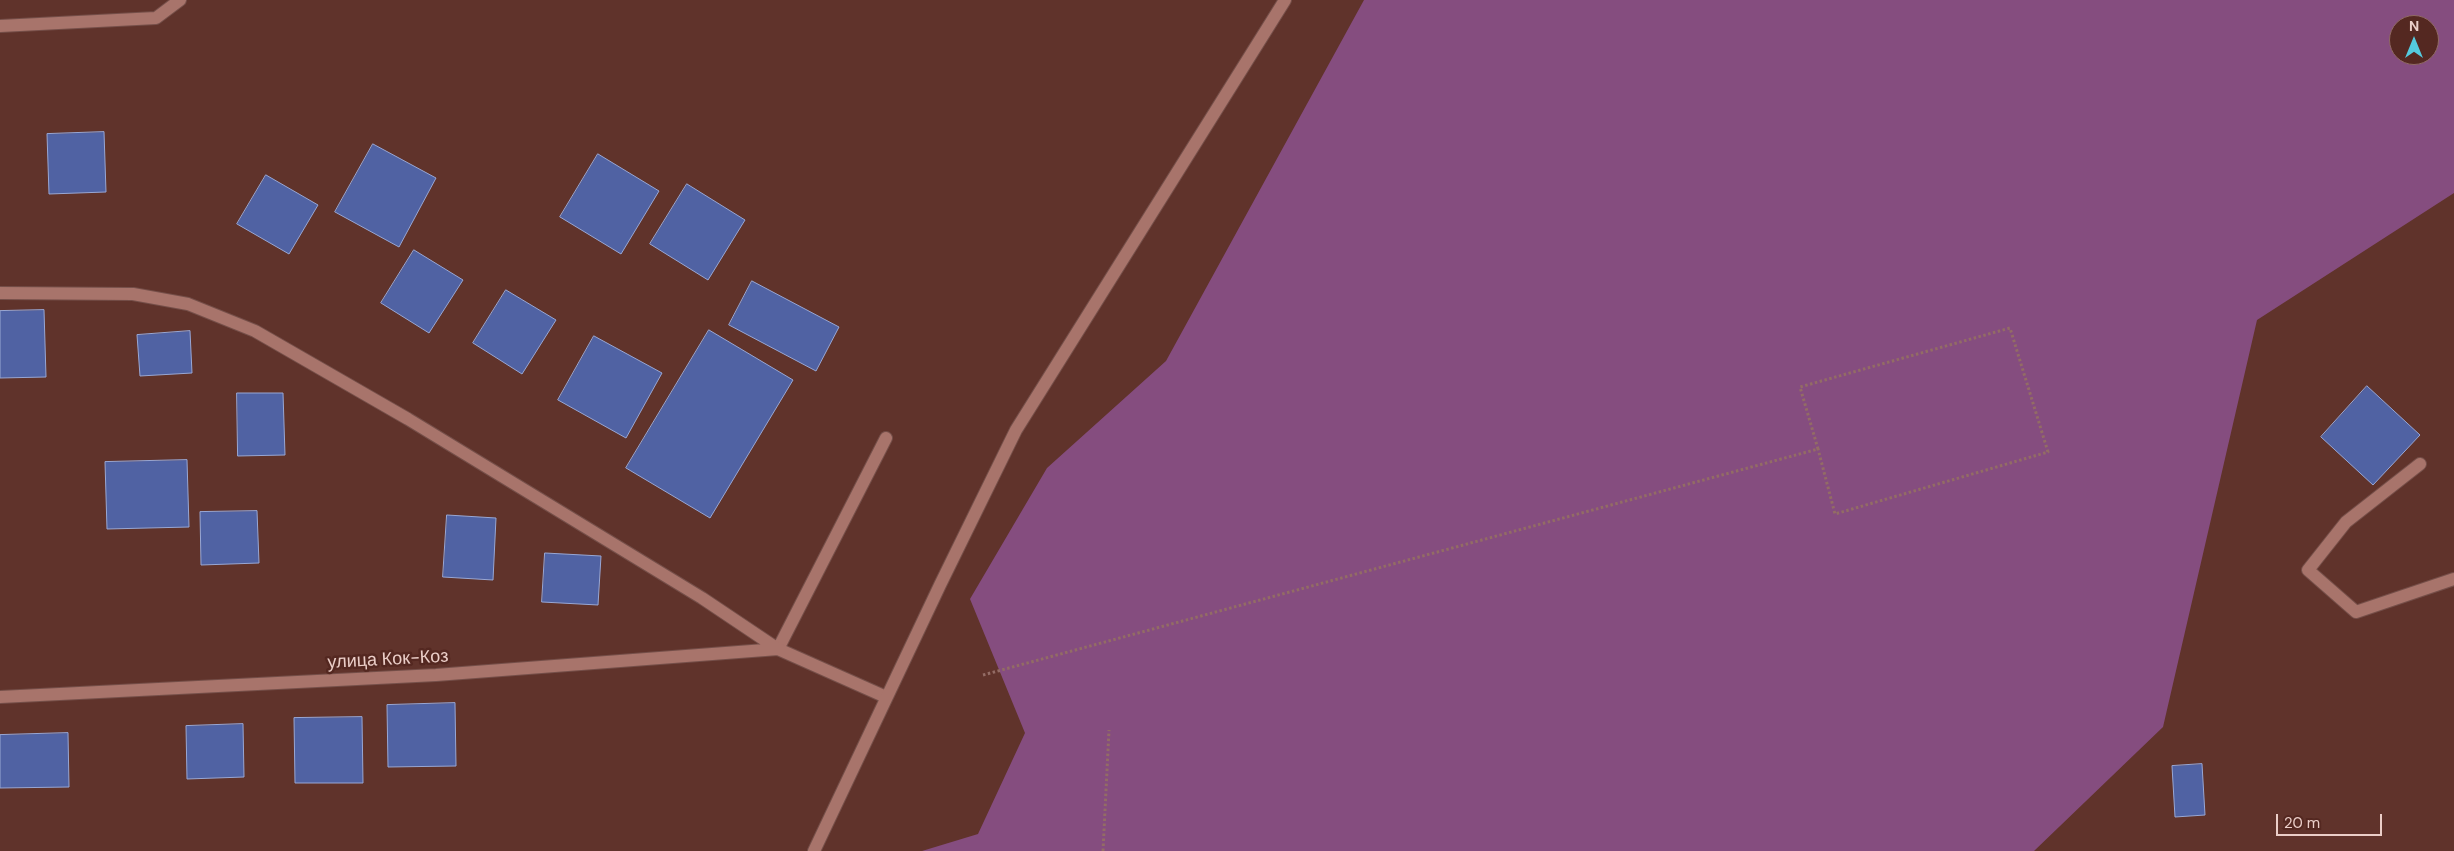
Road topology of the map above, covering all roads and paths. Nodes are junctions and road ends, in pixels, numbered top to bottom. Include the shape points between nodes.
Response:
1 (180, 0) edge
2 (1285, 0) edge
3 (0, 26) edge
4 (0, 293) edge
5 (886, 438) dead end
6 (1818, 449) junction
7 (2420, 464) dead end
8 (2454, 579) edge
9 (778, 649) junction
10 (983, 675) dead end
11 (0, 697) edge
12 (886, 697) junction
13 (1109, 730) dead end
14 (814, 851) edge
15 (1102, 851) edge

1 - 3 street via 156,18
2 - 12 street via 1016,430
4 - 9 street via 133,294 188,304 255,331 408,419 702,598
5 - 9 street
6 - 6 path via 1800,387 2010,328 2048,452 1835,514
6 - 10 path
7 - 8 street via 2346,522 2308,570 2356,612
9 - 11 street, улица Кок-Коз via 436,676
9 - 12 street
12 - 14 street
13 - 15 path

